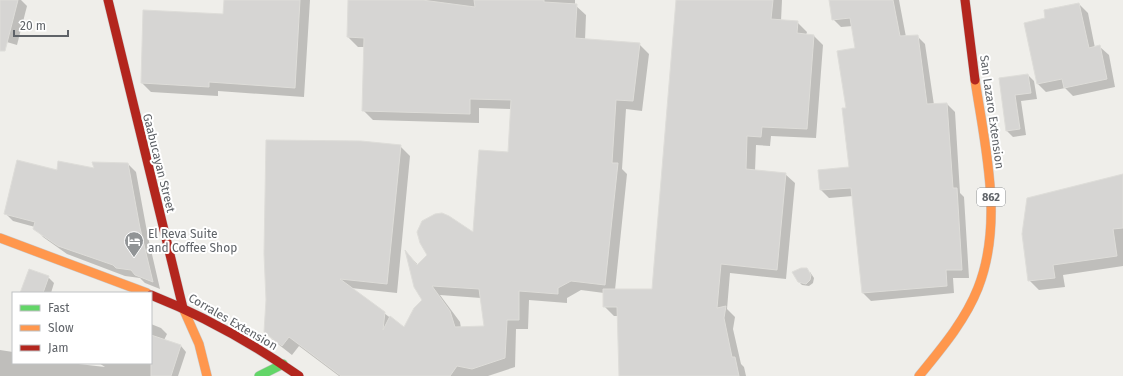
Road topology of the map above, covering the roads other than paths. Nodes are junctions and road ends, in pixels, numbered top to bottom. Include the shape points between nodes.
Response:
1 (108, 0) edge
2 (966, 0) edge
3 (0, 238) edge
4 (144, 292) edge
5 (152, 295) edge
6 (181, 306) junction
7 (283, 364) junction
8 (207, 376) edge
9 (259, 376) edge
10 (299, 376) edge
11 (919, 376) edge

1 - 6 main road, Gaabucayan Street
2 - 11 main road, San Lazaro Extension / 862 via 990,184 993,216 991,238 986,265 968,310
3 - 4 main road
5 - 6 main road, Corrales Extension
6 - 7 main road, Corrales Extension
6 - 8 main road, Gaabucayan Street via 199,344
7 - 9 main road
7 - 10 main road, Corrales Extension

